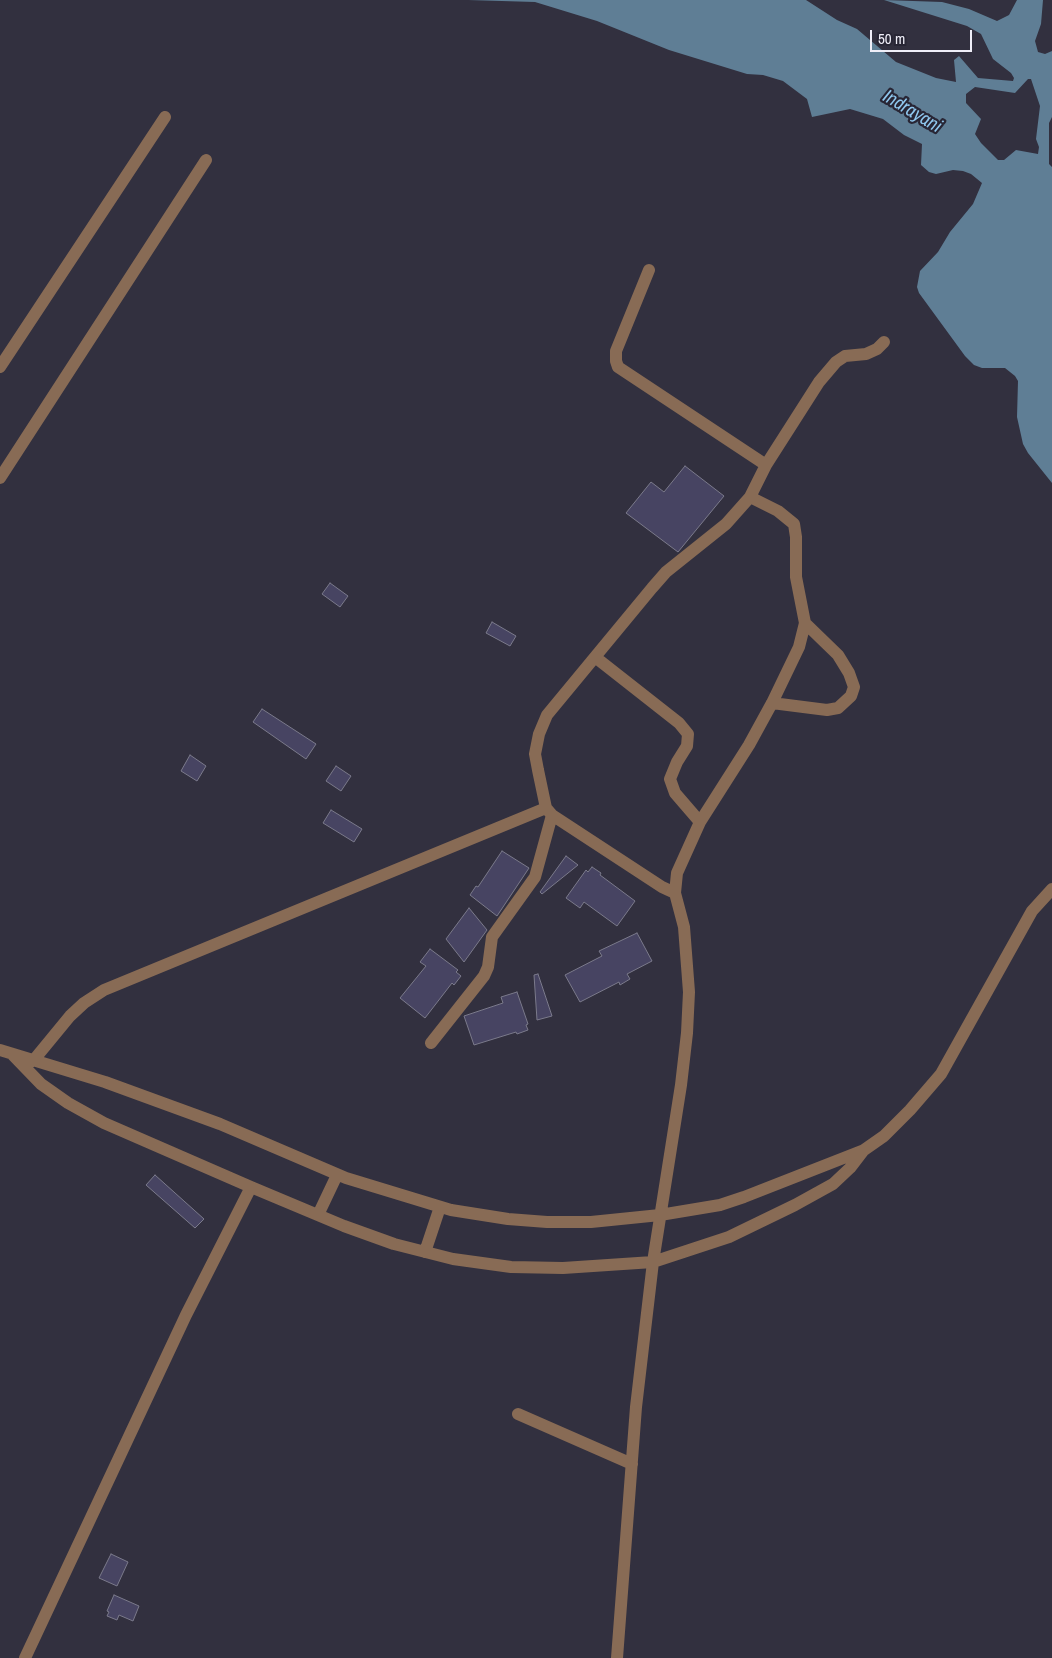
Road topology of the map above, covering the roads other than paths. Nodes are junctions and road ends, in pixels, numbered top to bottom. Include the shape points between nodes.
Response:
1 (165, 116) dead end
2 (206, 160) dead end
3 (650, 270) dead end
4 (884, 342) dead end
5 (0, 367) edge
6 (766, 465) junction
7 (0, 478) edge
8 (750, 497) junction
9 (805, 623) junction
10 (595, 657) junction
11 (772, 703) junction
12 (549, 812) junction
13 (700, 822) junction
14 (1052, 889) edge
15 (675, 893) junction
16 (431, 1043) dead end
17 (0, 1050) edge
18 (13, 1055) junction
19 (33, 1061) junction
20 (864, 1150) junction
21 (337, 1174) junction
22 (251, 1187) junction
23 (440, 1207) junction
24 (318, 1215) junction
25 (660, 1215) junction
26 (425, 1252) junction
27 (653, 1262) junction
28 (518, 1414) dead end
29 (632, 1464) junction
30 (26, 1658) edge
31 (617, 1658) edge

1 - 5 street
2 - 7 street
3 - 6 street via 616,351 618,366
4 - 6 street via 866,354 844,356 836,362 819,382
6 - 8 street
8 - 9 street via 778,511 794,524 796,577
8 - 10 street via 726,524 666,572
9 - 11 street via 799,647
9 - 11 street via 838,656 849,673 854,687 851,696 838,708 827,710
10 - 12 street via 547,715 539,734 535,754
10 - 13 street via 680,723 688,734 688,746 670,779 675,793
11 - 13 street via 749,746
12 - 15 street
12 - 16 street via 535,877 492,938 488,967 482,981
12 - 19 street via 104,990 70,1016
13 - 15 street via 677,873
14 - 20 street via 1032,911 941,1074 884,1136
15 - 25 street via 684,927 689,992 681,1085
17 - 18 street
18 - 19 street
18 - 22 street via 40,1084 97,1119
19 - 21 street via 105,1082 220,1124
20 - 25 street via 744,1197
20 - 27 street via 833,1184 796,1205 729,1237
21 - 23 street
21 - 24 street
22 - 24 street
22 - 30 street via 186,1314
23 - 25 street via 547,1222 590,1222
23 - 26 street
24 - 26 street
25 - 27 street
26 - 27 street via 511,1267 563,1268
27 - 29 street
28 - 29 street
29 - 31 street

